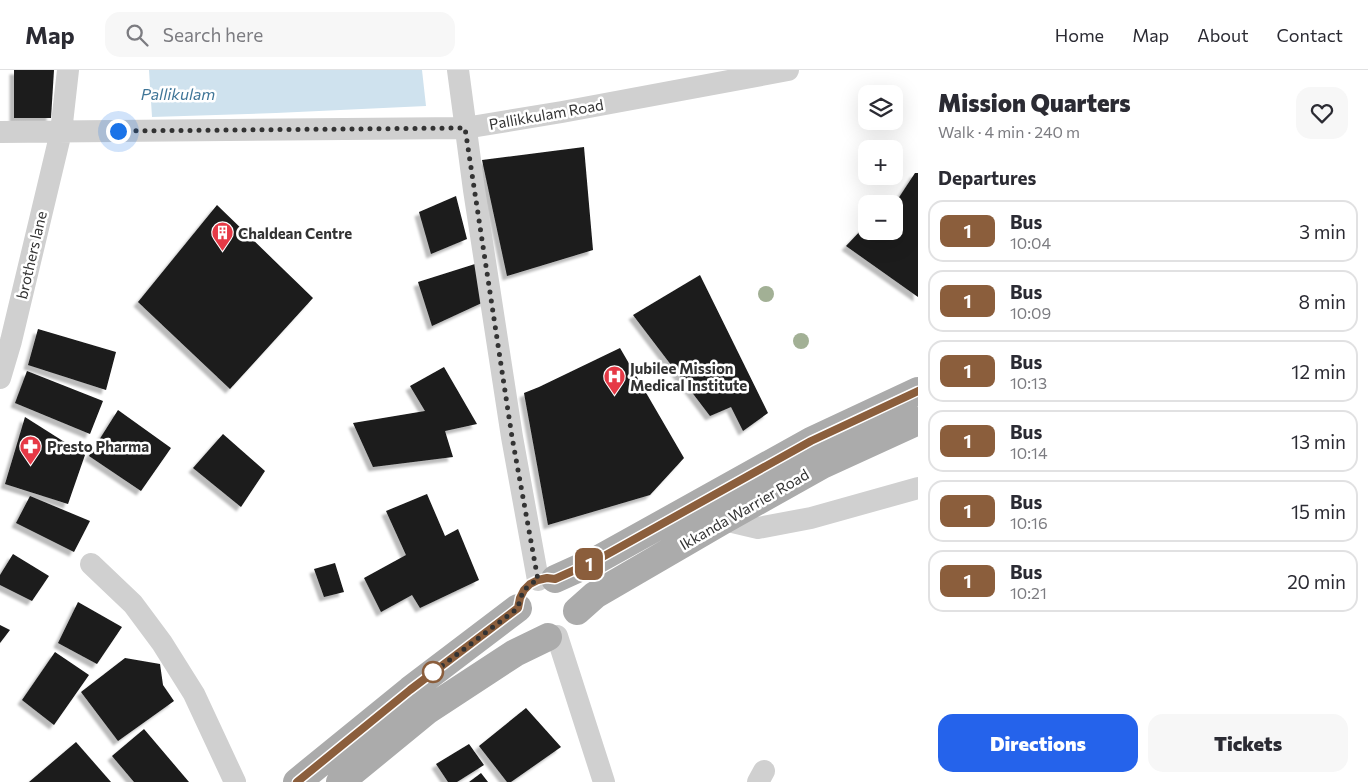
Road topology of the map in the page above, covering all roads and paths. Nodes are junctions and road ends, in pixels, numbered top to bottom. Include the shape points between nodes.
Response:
1 (68, 70) edge
2 (458, 70) edge
3 (788, 70) edge
4 (465, 128) junction
5 (0, 132) edge
6 (60, 132) junction
7 (0, 378) edge
8 (918, 391) edge
9 (918, 421) edge
10 (918, 488) edge
11 (724, 520) junction
12 (91, 564) dead end
13 (547, 580) junction
14 (518, 608) junction
15 (577, 611) junction
16 (552, 637) junction
17 (235, 782) edge
18 (297, 782) edge
19 (340, 782) edge
20 (604, 782) edge

1 - 6 street, brothers lane
2 - 4 street
3 - 4 street, Pallikkulam Road
4 - 6 street, Pallikkulam Road
4 - 13 street via 512,437
5 - 6 street, Pallikkulam Road
6 - 7 street, brothers lane
8 - 13 main road, Ikkanda Warrier Road via 811,441 597,560
9 - 11 main road, Ikkanda Warrier Road via 822,465
10 - 11 street via 810,518 758,528
11 - 15 main road, Ikkanda Warrier Road via 595,595
12 - 17 street via 133,604 162,642 194,694
13 - 14 main road via 530,584 520,598
13 - 15 main road via 570,588
14 - 16 main road via 530,632
14 - 18 main road
15 - 16 main road via 571,626
16 - 19 main road via 515,653 428,710
16 - 20 street

